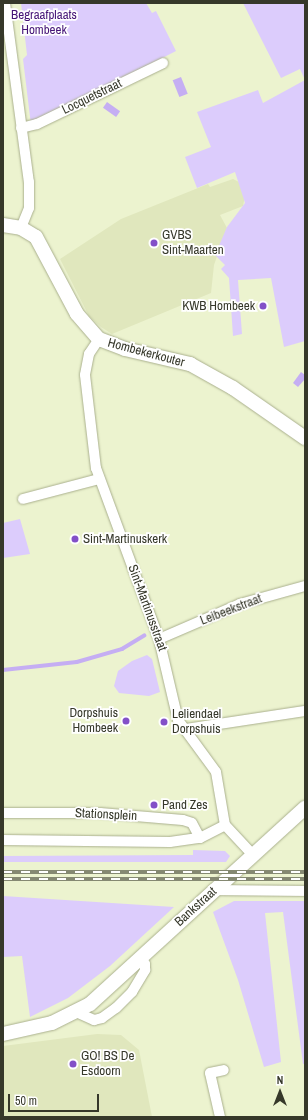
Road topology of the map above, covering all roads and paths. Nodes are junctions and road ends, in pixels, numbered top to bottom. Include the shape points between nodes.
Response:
1 (5, 3) edge
2 (163, 63) dead end
3 (21, 128) junction
4 (3, 225) edge
5 (21, 228) junction
6 (99, 339) junction
7 (305, 438) edge
8 (99, 479) junction
9 (23, 499) dead end
10 (305, 586) edge
11 (159, 639) junction
12 (305, 711) edge
13 (186, 730) junction
14 (305, 808) edge
15 (3, 813) edge
16 (225, 825) junction
17 (200, 838) junction
18 (3, 840) edge
19 (252, 855) junction
20 (214, 890) junction
21 (305, 891) edge
22 (139, 958) junction
23 (76, 1012) junction
24 (3, 1034) edge
25 (224, 1070) dead end
26 (220, 1117) edge

1 - 3 street
2 - 3 street, Locquetstraat via 37,124
3 - 5 street via 30,200
4 - 5 street, Hombekerkouter
5 - 6 street, Hombekerkouter via 42,244 77,314
6 - 7 street, Hombekerkouter via 125,349 190,364 233,388
6 - 8 street, Sint-Martinusstraat via 89,354 85,375
8 - 9 street
8 - 11 street, Sint-Martinusstraat
10 - 11 street, Leibeekstraat via 240,604
11 - 13 street, Sint-Martinusstraat via 178,720
12 - 13 street
13 - 16 street, Sint-Martinusstraat via 216,772
14 - 19 street, Bankstraat
15 - 17 street, Stationsplein via 100,813 183,820 192,823
16 - 17 street, Stationsplein
16 - 19 street
17 - 18 street, Stationsplein via 170,842
19 - 20 street, Bankstraat
20 - 21 street
20 - 22 street, Bankstraat
22 - 23 street, Bankstraat via 104,993
22 - 23 street via 145,964 145,970 132,992 116,1008 102,1018 94,1020
23 - 24 street, Bankstraat via 52,1023
25 - 26 street via 210,1073

